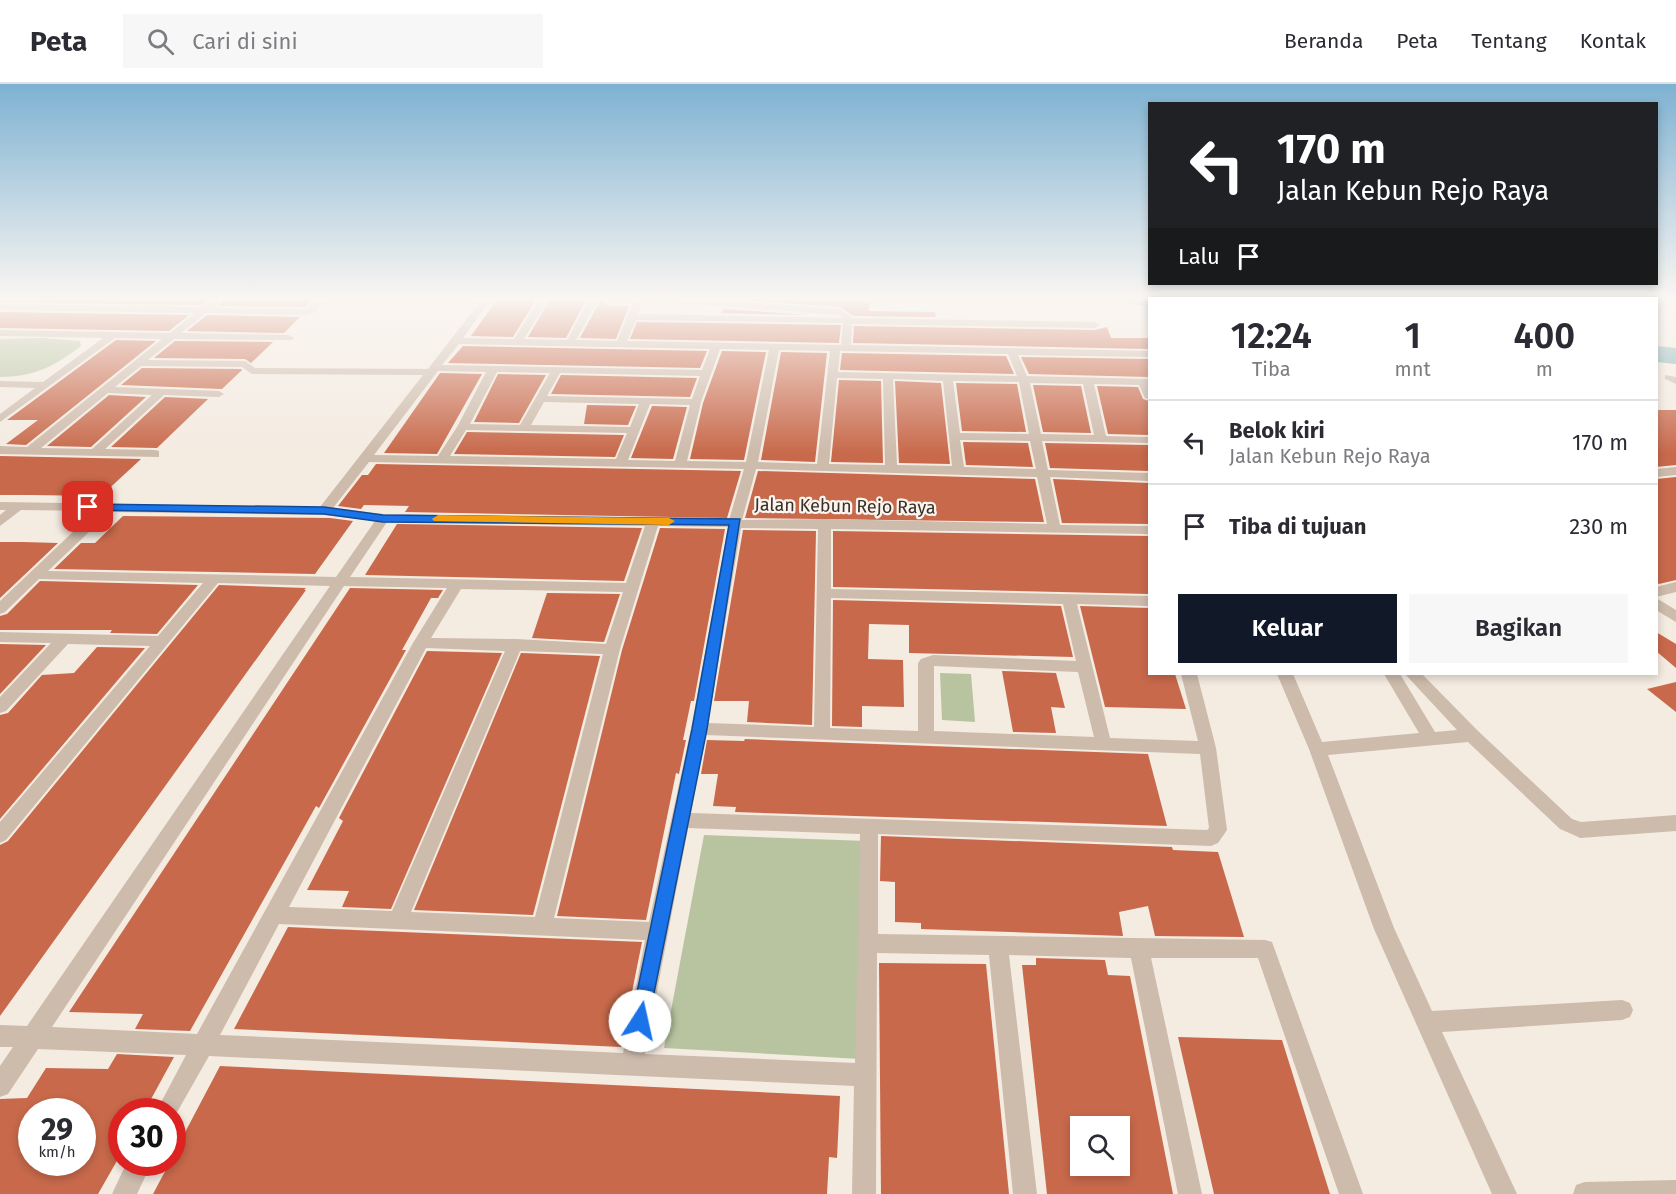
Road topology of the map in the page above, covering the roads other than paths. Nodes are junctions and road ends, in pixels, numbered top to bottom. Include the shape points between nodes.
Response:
1 (93, 350) edge
2 (155, 350) edge
3 (450, 350) edge
4 (715, 350) edge
5 (774, 350) edge
6 (840, 350) edge
7 (917, 350) edge
8 (1012, 352) junction
9 (1148, 354) edge
10 (138, 363) junction
11 (434, 370) junction
12 (492, 371) junction
13 (556, 371) junction
14 (706, 374) junction
15 (834, 375) junction
16 (888, 377) junction
17 (948, 379) junction
18 (1024, 381) junction
19 (1088, 381) junction
20 (1146, 382) edge
21 (0, 384) edge
22 (45, 385) junction
23 (105, 390) junction
24 (161, 392) junction
25 (219, 394) dead end
26 (541, 399) junction
27 (646, 401) junction
28 (696, 402) junction
29 (0, 419) edge
30 (463, 427) junction
31 (523, 429) junction
32 (632, 430) junction
33 (954, 436) junction
34 (1036, 436) junction
35 (1101, 439) junction
36 (1148, 440) edge
37 (0, 450) edge
38 (29, 451) junction
39 (95, 452) junction
40 (155, 454) dead end
41 (368, 458) junction
42 (441, 461) junction
43 (620, 464) junction
44 (680, 465) junction
45 (751, 466) junction
46 (823, 467) junction
47 (891, 468) junction
48 (958, 470) junction
49 (1658, 471) edge
50 (1676, 471) edge
51 (1041, 473) junction
52 (1148, 477) edge
53 (0, 506) edge
54 (18, 506) junction
55 (106, 508) junction
56 (324, 511) junction
57 (383, 518) junction
58 (653, 521) junction
59 (0, 522) edge
60 (735, 522) junction
61 (825, 523) junction
62 (1054, 529) junction
63 (1148, 530) edge
64 (35, 574) junction
65 (215, 578) junction
66 (340, 583) junction
67 (457, 584) junction
68 (1676, 587) edge
69 (631, 588) junction
70 (1658, 592) edge
71 (826, 593) junction
72 (1070, 600) junction
73 (1148, 602) edge
74 (1658, 604) edge
75 (0, 609) edge
76 (1676, 617) edge
77 (0, 637) edge
78 (64, 639) junction
79 (161, 641) junction
80 (421, 643) junction
81 (516, 644) junction
82 (612, 649) junction
83 (1085, 667) junction
84 (1189, 675) edge
85 (1285, 675) edge
86 (1393, 675) edge
87 (1414, 675) edge
88 (0, 707) edge
89 (699, 729) junction
90 (822, 733) junction
91 (1472, 735) junction
92 (926, 736) junction
93 (1430, 738) junction
94 (1103, 742) junction
95 (1208, 748) junction
96 (1317, 749) junction
97 (681, 820) junction
98 (1676, 823) edge
99 (869, 826) junction
100 (0, 835) edge
101 (274, 915) junction
102 (398, 919) junction
103 (542, 927) junction
104 (657, 931) junction
105 (868, 943) junction
106 (998, 946) junction
107 (1139, 949) junction
108 (1622, 1010) dead end
109 (1425, 1022) junction
110 (0, 1036) edge
111 (35, 1036) junction
112 (201, 1046) junction
113 (632, 1066) junction
114 (864, 1075) junction
115 (0, 1086) edge
116 (174, 1098) edge
117 (133, 1176) edge
118 (1676, 1192) edge
119 (124, 1194) edge
120 (864, 1194) edge
121 (1024, 1194) edge
122 (1190, 1194) edge
123 (1351, 1194) edge
124 (1505, 1194) edge
125 (1585, 1194) edge

1 - 22 street
2 - 10 street
3 - 11 street
4 - 14 street
5 - 45 street
6 - 15 street
7 - 8 street
8 - 9 street
8 - 18 street
10 - 11 street via 245,364 252,370
10 - 23 street
11 - 12 street
11 - 41 street
12 - 13 street
12 - 30 street
13 - 14 street
13 - 26 street
14 - 28 street
15 - 16 street
15 - 46 street
16 - 17 street
16 - 47 street
17 - 18 street
17 - 33 street
18 - 19 street
18 - 34 street
19 - 20 street
19 - 35 street
21 - 22 street
22 - 29 street
23 - 24 street
23 - 38 street
24 - 25 street
24 - 39 street
26 - 27 street
26 - 31 street
27 - 28 street
27 - 32 street
28 - 44 street
30 - 31 street
30 - 42 street
31 - 32 street
32 - 43 street
33 - 34 street
33 - 48 street
34 - 35 street
34 - 51 street
35 - 36 street
37 - 38 street
38 - 39 street
39 - 40 street
41 - 42 street
41 - 56 street
42 - 43 street
43 - 44 street
44 - 45 street
45 - 46 street
45 - 60 street
46 - 47 street
47 - 48 street
48 - 51 street
49 - 50 street
51 - 52 street
51 - 62 street
53 - 54 street, Jalan Kebun Rejo Raya
54 - 55 street, Jalan Kebun Rejo Raya
54 - 59 street
55 - 56 street, Jalan Kebun Rejo Raya
55 - 64 street
56 - 57 street, Jalan Kebun Rejo Raya
57 - 58 street, Jalan Kebun Rejo Raya
57 - 66 street
58 - 60 street, Jalan Kebun Rejo Raya
58 - 69 street
60 - 61 street, Jalan Kebun Rejo Raya
60 - 89 street
61 - 62 street, Jalan Kebun Rejo Raya
61 - 71 street
62 - 63 street, Jalan Kebun Rejo Raya
64 - 65 street
64 - 75 street
65 - 66 street
65 - 79 street
66 - 67 street
66 - 111 street
67 - 69 street
67 - 80 street
68 - 70 street
69 - 82 street
71 - 72 street
71 - 90 street
72 - 73 street
72 - 83 street
74 - 76 street
77 - 78 street
78 - 79 street
78 - 88 street
79 - 100 street
80 - 81 street
80 - 101 street
81 - 82 street
81 - 102 street
82 - 103 street
83 - 92 street via 933,660 926,663
83 - 94 street
84 - 95 street
85 - 96 street
86 - 93 street
87 - 91 street
89 - 90 street
89 - 97 street
90 - 92 street
91 - 93 street
91 - 98 street via 1559,819 1574,828
92 - 94 street
93 - 96 street
94 - 95 street
95 - 99 street via 1218,830 1211,838
96 - 109 street via 1384,929
97 - 99 street
97 - 104 street
99 - 105 street
101 - 102 street
101 - 112 street
102 - 103 street
103 - 104 street
104 - 113 street
105 - 106 street
105 - 114 street
106 - 107 street
106 - 121 street
107 - 122 street
107 - 123 street via 1265,949
108 - 109 street
109 - 124 street
110 - 111 street
111 - 112 street
111 - 115 street
112 - 113 street
112 - 116 street
113 - 114 street
114 - 120 street
117 - 119 street
118 - 125 street

